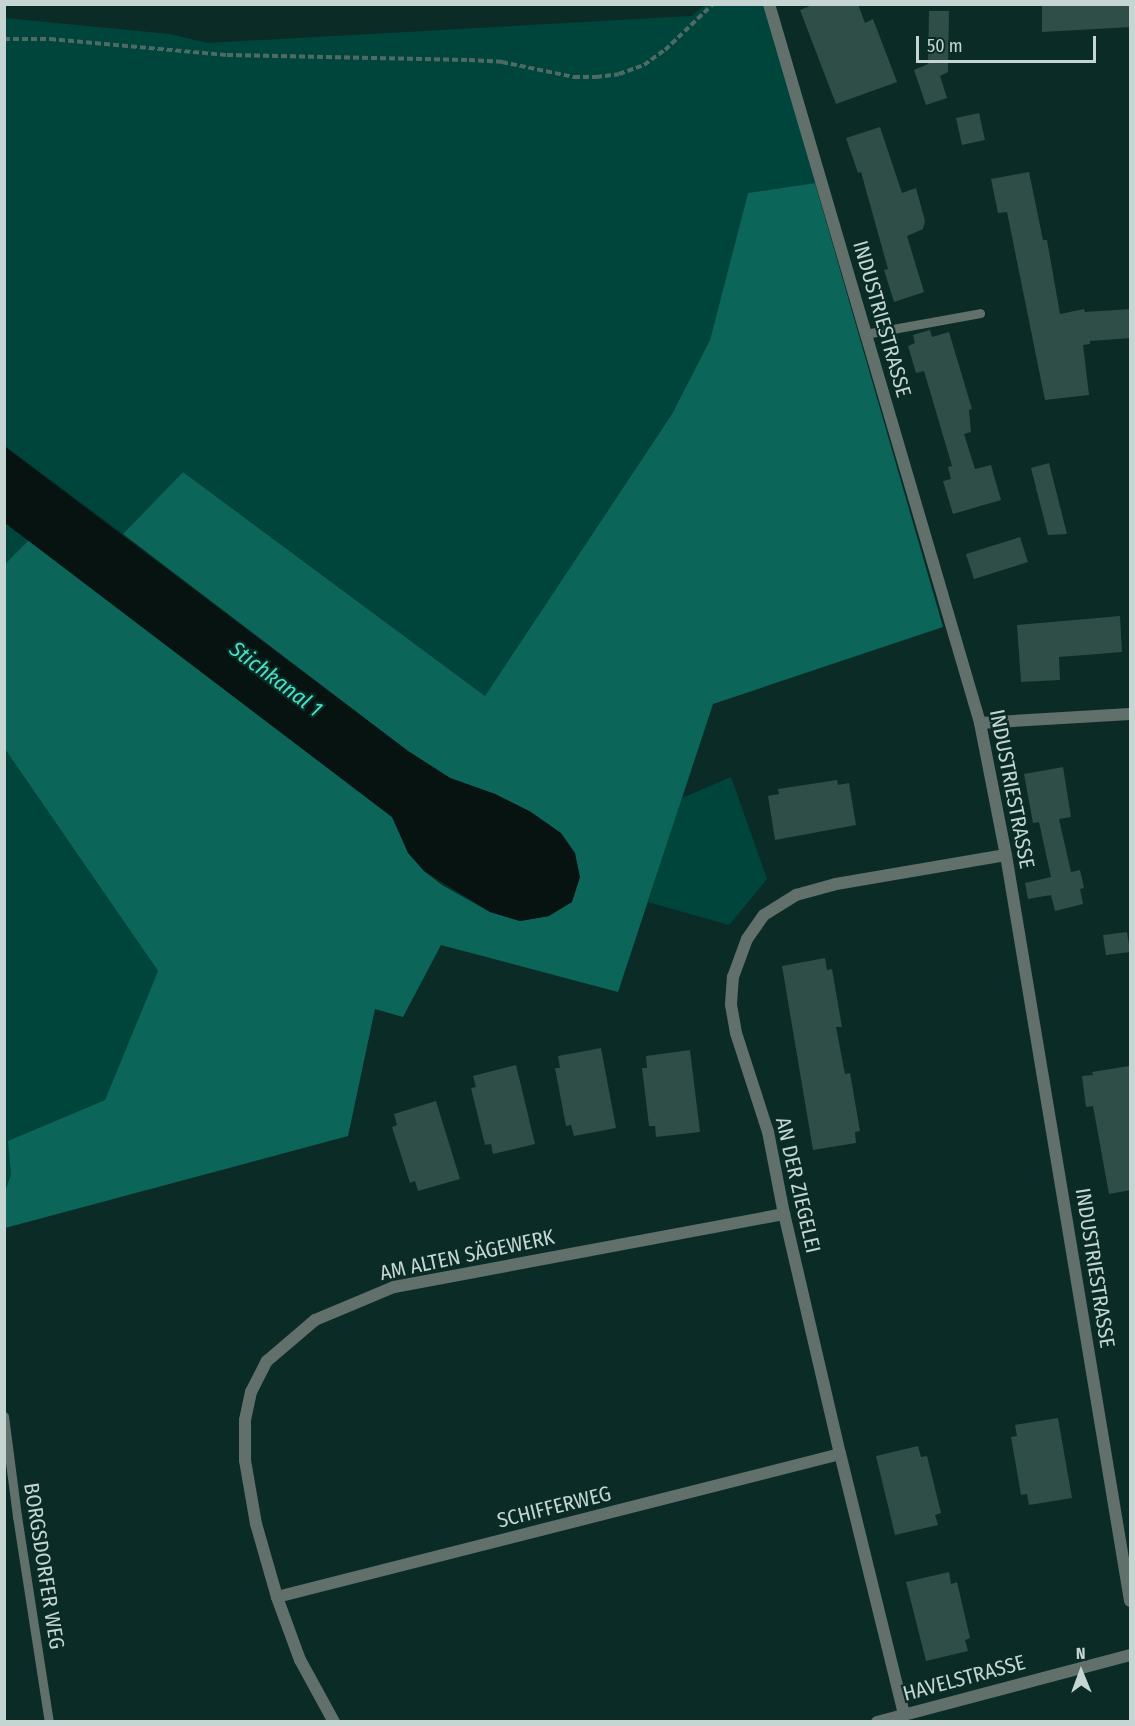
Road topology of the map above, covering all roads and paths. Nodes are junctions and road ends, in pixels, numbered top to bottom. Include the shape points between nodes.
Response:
1 (713, 4) edge
2 (769, 4) edge
3 (4, 39) edge
4 (980, 313) dead end
5 (866, 334) junction
6 (1131, 714) edge
7 (980, 723) junction
8 (1006, 855) junction
9 (784, 1214) junction
10 (4, 1416) edge
11 (840, 1454) junction
12 (277, 1598) junction
13 (1131, 1601) edge
14 (1131, 1655) edge
15 (904, 1714) junction
16 (890, 1720) edge
17 (49, 1722) edge
18 (334, 1722) edge
19 (877, 1722) edge

1 - 3 path via 644,65 596,77 574,77 480,60 227,56 50,39
2 - 5 street, INDUSTRIESTRASSE
4 - 5 lane
5 - 7 street, INDUSTRIESTRASSE
6 - 7 street
7 - 8 street, INDUSTRIESTRASSE
8 - 9 street, AN DER ZIEGELEI via 836,884 796,895 764,915 747,939 733,977 731,1005 736,1033 768,1132
8 - 13 street, INDUSTRIESTRASSE
9 - 11 street, AN DER ZIEGELEI
9 - 12 street, AM ALTEN SÄGEWERK via 394,1287 315,1320 267,1361 251,1392 245,1420 245,1460 256,1524
10 - 17 lane, BORGSDORFER WEG
11 - 12 street, SCHIFFERWEG
11 - 15 street, AN DER ZIEGELEI
12 - 18 street, AM ALTEN SÄGEWERK via 300,1660
14 - 15 street, HAVELSTRASSE
15 - 16 street, HAVELSTRASSE
16 - 19 street, HAVELSTRASSE

